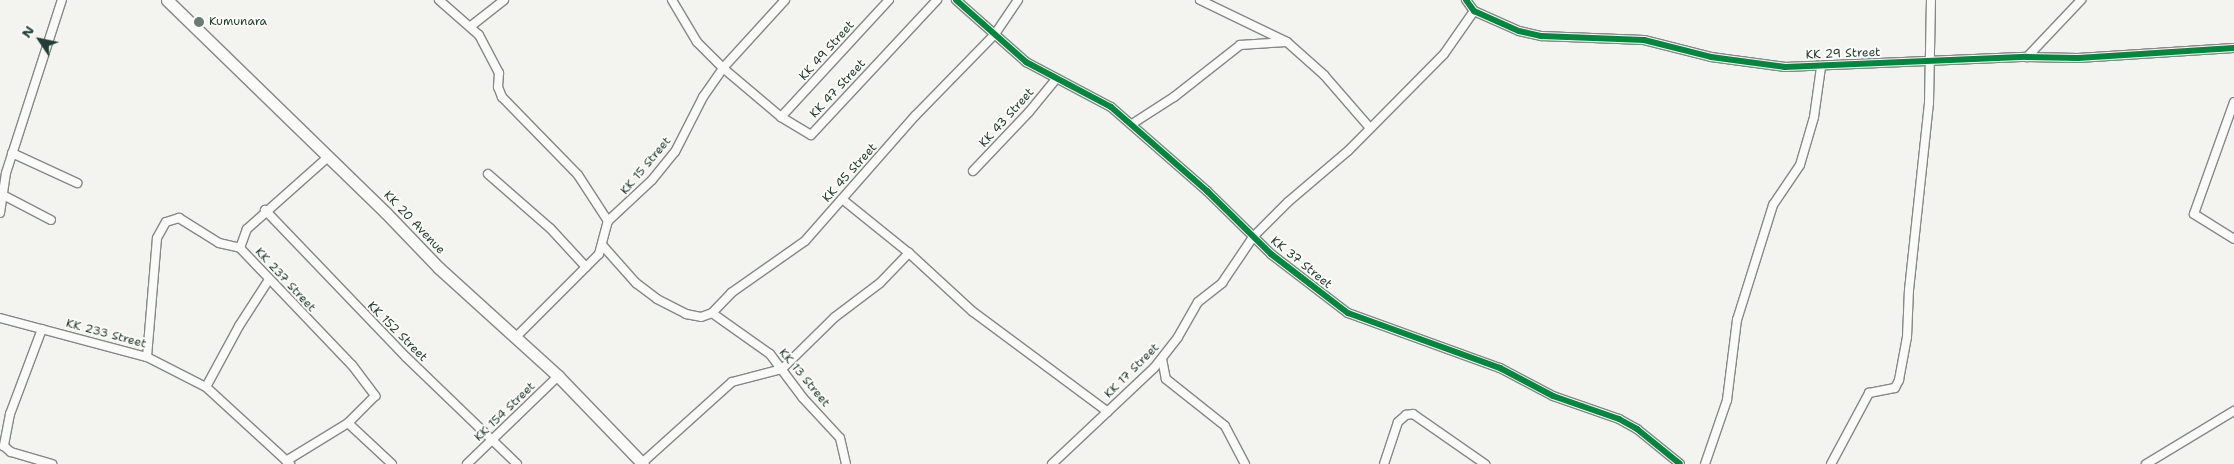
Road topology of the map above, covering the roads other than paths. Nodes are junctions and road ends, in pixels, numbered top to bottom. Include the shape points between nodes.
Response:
1 (62, 0) edge
2 (167, 0) edge
3 (439, 0) edge
4 (504, 0) edge
5 (672, 0) edge
6 (785, 0) edge
7 (889, 0) edge
8 (937, 0) edge
9 (956, 0) edge
10 (1018, 0) edge
11 (1200, 0) edge
12 (1466, 0) edge
13 (1931, 0) edge
14 (2081, 0) edge
15 (1474, 11) junction
16 (471, 26) junction
17 (995, 34) junction
18 (1287, 42) junction
19 (2234, 48) edge
20 (2026, 57) junction
21 (1931, 61) junction
22 (1821, 67) junction
23 (723, 68) junction
24 (1056, 78) junction
25 (2234, 102) edge
26 (781, 117) junction
27 (1132, 124) junction
28 (1370, 128) junction
29 (12, 153) junction
30 (328, 157) junction
31 (973, 171) dead end
32 (488, 174) dead end
33 (77, 184) dead end
34 (3, 195) junction
35 (842, 199) junction
36 (265, 210) junction
37 (0, 213) edge
38 (51, 220) dead end
39 (608, 221) junction
40 (1253, 237) junction
41 (2234, 239) edge
42 (603, 246) junction
43 (240, 248) junction
44 (909, 253) junction
45 (586, 267) junction
46 (268, 281) junction
47 (712, 313) junction
48 (0, 318) edge
49 (42, 329) junction
50 (516, 337) junction
51 (147, 357) junction
52 (1162, 359) junction
53 (782, 369) junction
54 (558, 376) junction
55 (206, 387) junction
56 (2234, 411) edge
57 (1108, 412) junction
58 (348, 422) junction
59 (494, 438) junction
60 (288, 462) edge
61 (52, 464) edge
62 (392, 464) edge
63 (467, 464) edge
64 (517, 464) edge
65 (642, 464) edge
66 (846, 464) edge
67 (1052, 464) edge
68 (1245, 464) edge
69 (1384, 464) edge
70 (1485, 464) edge
71 (1680, 464) edge
72 (1705, 464) edge
73 (1831, 464) edge
74 (2146, 464) edge

1 - 29 street
2 - 30 main road, KK 20 Avenue
3 - 16 street
4 - 16 street
5 - 23 street, KK 47 Street via 692,35
6 - 23 street, KK 15 Street
7 - 26 street, KK 49 Street
8 - 26 street, KK 47 Street via 814,132 806,133
9 - 17 street, KK 37 Street
10 - 17 street, KK 45 Street
11 - 18 street
12 - 15 street
13 - 21 street
14 - 20 street
15 - 22 street, KK 29 Street via 1519,31 1541,36 1644,40 1711,57 1784,67
15 - 28 street, KK 17 Street via 1444,54
16 - 39 street via 488,47 502,96 578,175
17 - 24 street, KK 37 Street via 1017,56
17 - 35 street, KK 45 Street via 955,73
18 - 27 street via 1240,45 1174,97
18 - 28 street via 1324,75
19 - 20 street, KK 29 Street via 2078,58
20 - 21 street, KK 29 Street
21 - 22 street, KK 29 Street
21 - 73 street via 1907,337 1900,380 1892,390 1876,389 1869,393
22 - 72 street via 1817,104 1800,165 1773,205 1737,320 1727,400
23 - 26 street, KK 47 Street
23 - 39 street, KK 15 Street via 702,97 675,152 628,205
24 - 27 street, KK 37 Street via 1082,89
24 - 31 street, KK 43 Street
25 - 41 street via 2194,214
27 - 40 street, KK 37 Street
28 - 40 street, KK 17 Street
29 - 33 street
29 - 34 street
30 - 36 street
30 - 50 main road, KK 20 Avenue via 439,268
32 - 45 street via 550,228
34 - 37 street
34 - 38 street
35 - 44 street
35 - 47 street, KK 45 Street via 796,249 731,293
36 - 43 street via 247,229
36 - 59 street, KK 152 Street via 406,357
39 - 42 street
40 - 52 street, KK 17 Street via 1222,283 1198,302
40 - 71 street, KK 37 Street via 1289,270 1348,313 1500,368 1554,396 1619,419 1637,429
42 - 45 street
42 - 47 street via 636,283 676,310 701,317
43 - 46 street, KK 237 Street
43 - 51 street, KK 237 Street via 219,243 179,218 166,222 157,238
44 - 53 street via 880,283 835,317
44 - 57 street via 972,311
45 - 50 street
46 - 55 street via 238,326
46 - 58 street, KK 237 Street via 352,365 374,393 373,401
47 - 53 street, KK 13 Street via 761,346
48 - 49 street, KK 233 Street
49 - 51 street, KK 233 Street
49 - 61 street via 10,414 4,446 11,452
50 - 54 main road, KK 20 Avenue
51 - 55 street, KK 233 Street
52 - 57 street, KK 17 Street
52 - 68 street via 1166,379 1225,426
53 - 65 street via 732,382
53 - 66 street, KK 13 Street via 803,398 840,438
54 - 59 street, KK 154 Street
54 - 65 main road, KK 20 Avenue
55 - 60 street, KK 233 Street
56 - 74 street
57 - 67 street, KK 17 Street
58 - 60 street
58 - 62 street
59 - 63 street, KK 154 Street
59 - 64 street, KK 152 Street
69 - 70 street via 1398,422 1413,414

